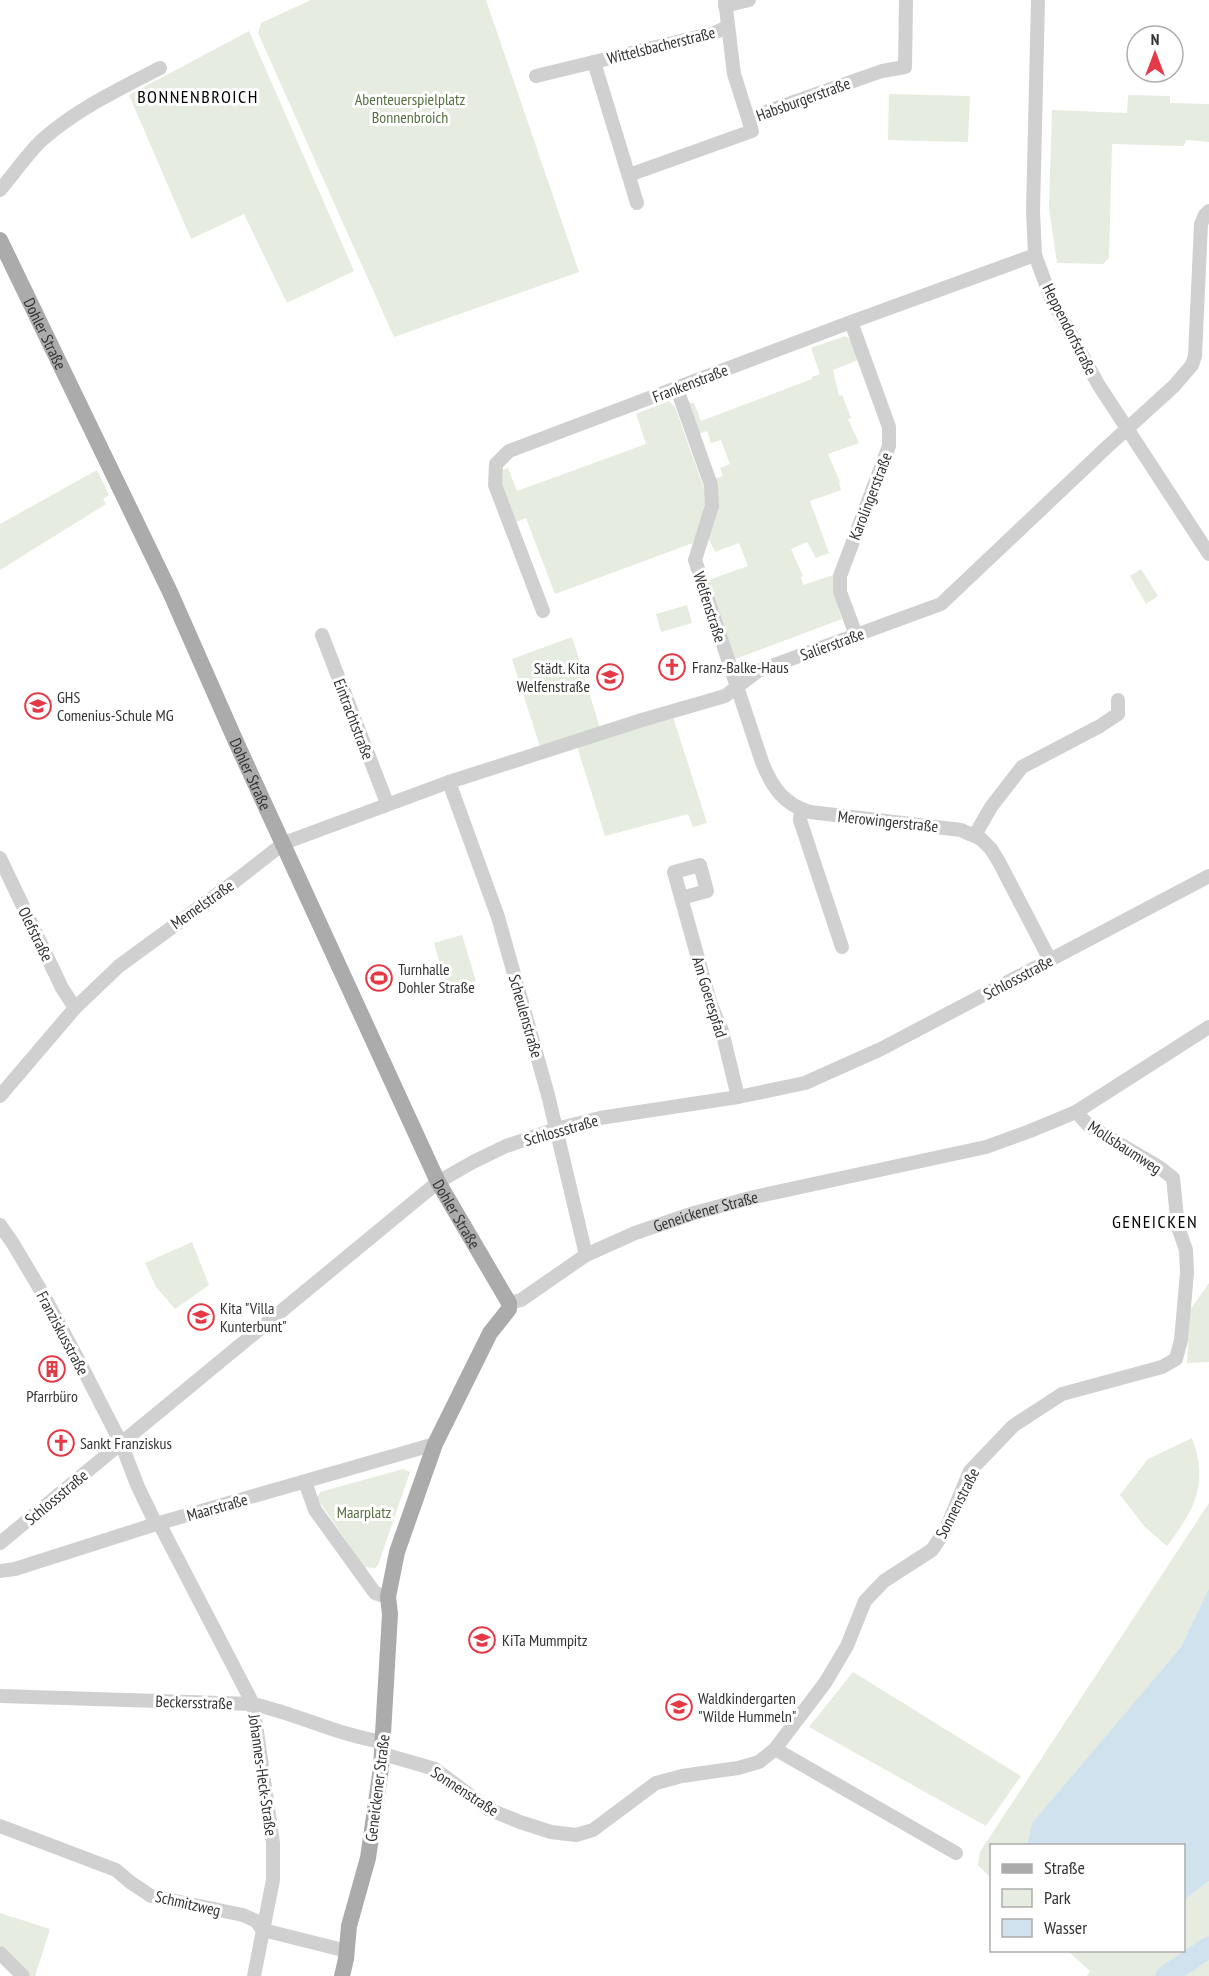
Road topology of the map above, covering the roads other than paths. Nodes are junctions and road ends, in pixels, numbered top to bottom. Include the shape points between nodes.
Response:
1 (749, 0) edge
2 (906, 0) edge
3 (1038, 0) edge
4 (725, 3) edge
5 (727, 27) junction
6 (594, 62) junction
7 (160, 68) dead end
8 (536, 76) dead end
9 (748, 118) junction
10 (629, 175) junction
11 (0, 190) edge
12 (637, 203) dead end
13 (1209, 211) edge
14 (0, 240) edge
15 (1035, 255) junction
16 (851, 322) junction
17 (677, 389) junction
18 (1129, 429) junction
19 (1209, 554) edge
20 (543, 612) dead end
21 (322, 635) dead end
22 (856, 635) junction
23 (737, 688) junction
24 (1118, 700) dead end
25 (450, 782) junction
26 (387, 803) junction
27 (801, 810) junction
28 (975, 835) junction
29 (284, 843) junction
30 (0, 858) edge
31 (1209, 876) edge
32 (681, 898) dead end
33 (842, 947) dead end
34 (1050, 960) junction
35 (75, 1008) junction
36 (1209, 1027) edge
37 (0, 1096) edge
38 (738, 1097) junction
39 (1076, 1112) junction
40 (556, 1129) junction
41 (438, 1182) junction
42 (0, 1225) edge
43 (586, 1255) junction
44 (509, 1303) junction
45 (1176, 1359) joint
46 (121, 1443) junction
47 (435, 1444) junction
48 (305, 1482) junction
49 (158, 1524) junction
50 (0, 1543) edge
51 (0, 1570) edge
52 (388, 1597) junction
53 (0, 1696) edge
54 (253, 1704) junction
55 (383, 1748) junction
56 (775, 1749) junction
57 (0, 1826) edge
58 (956, 1853) dead end
59 (263, 1930) junction
60 (347, 1951) junction
61 (0, 1953) edge
62 (23, 1976) edge
63 (254, 1976) edge
64 (342, 1976) edge

1 - 4 street, Habsburgerstraße
2 - 9 street, Habsburgerstraße via 905,67 882,70
3 - 15 street, Heppendorfstraße
4 - 5 street, Habsburgerstraße
5 - 6 street, Wittelsbacherstraße
5 - 9 street, Habsburgerstraße via 734,74
6 - 8 street, Wittelsbacherstraße
6 - 10 street, Wittelsbacherstraße
7 - 11 street via 69,118 40,142
9 - 10 street via 752,131
10 - 12 street, Wittelsbacherstraße
13 - 18 street, Salierstraße via 1201,224 1192,365
14 - 29 main road, Dohler Straße via 160,572
15 - 16 street, Frankenstraße
15 - 18 street, Heppendorfstraße via 1067,330
16 - 17 street, Frankenstraße
16 - 22 street, Karolingerstraße via 889,427 889,446 840,576 840,592
17 - 20 street, Frankenstraße via 509,451 496,464 495,484
17 - 23 street, Welfenstraße via 711,484 712,506 694,560
18 - 19 street, Heppendorfstraße
18 - 22 street, Salierstraße via 941,604
21 - 26 street, Eintrachtstraße
22 - 23 street, Salierstraße via 758,671
23 - 25 street, Salierstraße via 725,696
23 - 27 street, Merowingerstraße via 768,776 778,793
24 - 28 street via 1118,714 1022,766
25 - 26 street, Memelstraße
25 - 40 street, Scheulenstraße via 498,917
26 - 29 street, Memelstraße
27 - 28 street, Merowingerstraße via 955,829
27 - 33 street via 800,820
28 - 34 street via 999,862
29 - 35 street, Memelstraße via 119,966
29 - 41 main road, Dohler Straße
30 - 35 street, Olefstraße
31 - 34 street, Schlossstraße
32 - 38 street, Am Goerespfad
34 - 38 street, Schlossstraße via 837,1070 805,1083
35 - 37 street, Memelstraße
36 - 39 street, Geneickener Straße
38 - 40 street, Schlossstraße via 600,1118
39 - 43 street, Geneickener Straße via 986,1147 694,1213
39 - 45 street, Mollsbaumweg via 1089,1126 1173,1178 1187,1273
40 - 41 street, Schlossstraße via 506,1146
40 - 43 street, Scheulenstraße
41 - 44 main road, Dohler Straße
41 - 46 street, Schlossstraße
42 - 46 street, Franziskusstraße via 42,1294
43 - 44 street, Geneickener Straße via 521,1300
44 - 47 main road, Geneickener Straße
45 - 56 street, Sonnenstraße via 1162,1367 1062,1394 1013,1426 970,1471 946,1528 932,1550 884,1581 865,1601 847,1646 825,1683
46 - 49 street, Johannes-Heck-Straße
46 - 50 street, Schlossstraße
47 - 48 street, Maarstraße
47 - 52 main road, Geneickener Straße via 396,1552
48 - 49 street, Maarstraße
48 - 52 street via 315,1510 375,1593
49 - 51 street, Maarstraße via 15,1569
49 - 54 street, Johannes-Heck-Straße
52 - 55 main road, Geneickener Straße
53 - 54 street, Beckersstraße
54 - 55 street, Beckersstraße
54 - 59 street, Johannes-Heck-Straße via 273,1843 273,1880
55 - 56 street, Sonnenstraße via 435,1769 488,1809 551,1832 576,1835 593,1830 656,1783 738,1768 759,1762
55 - 60 main road, Geneickener Straße via 368,1858
56 - 58 street
57 - 59 street, Schmitzweg via 116,1870 151,1896 243,1915
59 - 60 street, Schmitzweg
59 - 63 street, Johannes-Heck-Straße
60 - 64 main road, Geneickener Straße
61 - 62 street

